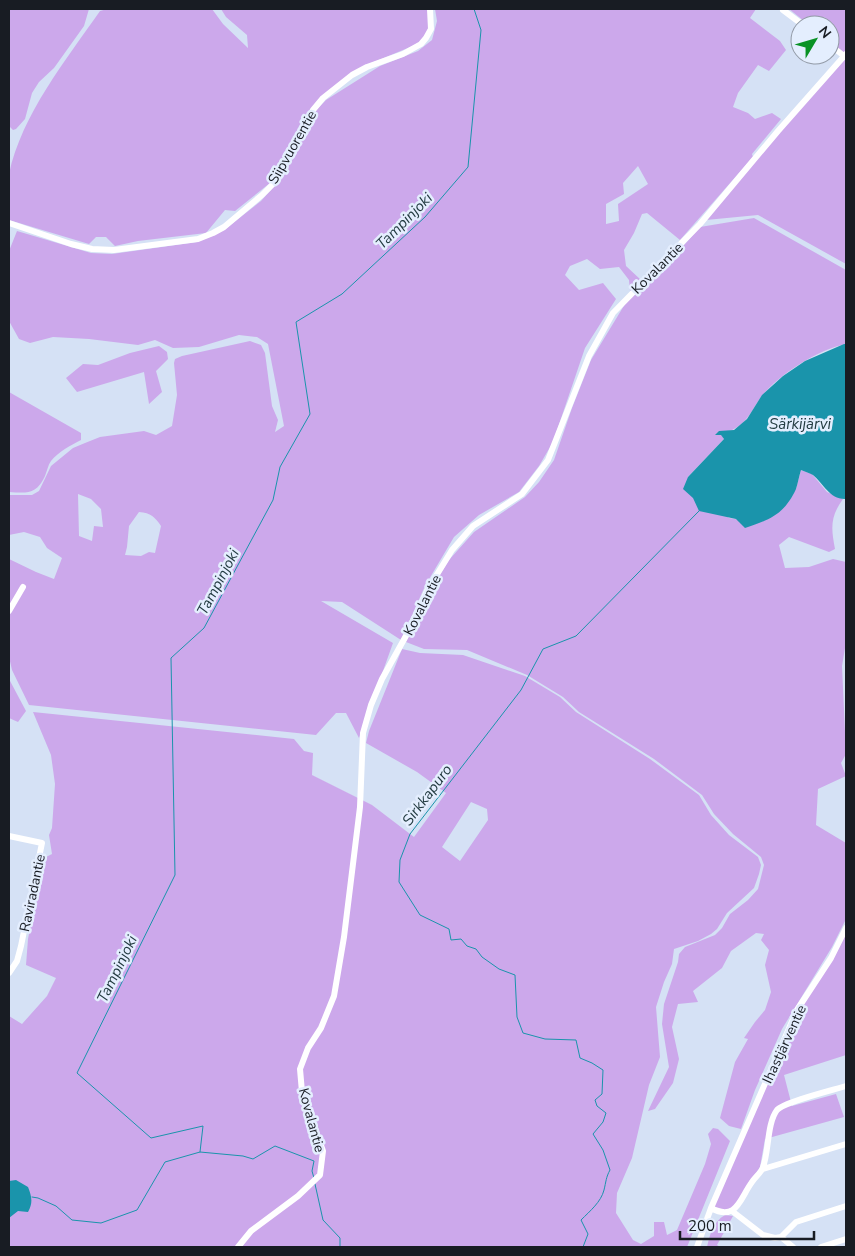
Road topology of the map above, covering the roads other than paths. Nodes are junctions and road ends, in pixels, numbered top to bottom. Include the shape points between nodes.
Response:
1 (430, 9) edge
2 (783, 10) dead end
3 (790, 15) edge
4 (845, 55) edge
5 (9, 223) edge
6 (23, 588) dead end
7 (9, 612) edge
8 (9, 836) edge
9 (846, 928) edge
10 (9, 973) edge
11 (846, 1086) edge
12 (846, 1144) edge
13 (763, 1169) junction
14 (846, 1206) edge
15 (711, 1208) junction
16 (732, 1211) junction
17 (781, 1237) junction
18 (846, 1239) edge
19 (238, 1247) edge
20 (697, 1247) edge
21 (793, 1247) edge
22 (820, 1247) edge

1 - 5 street, Siipvuorentie via 431,29 426,38 403,54 352,75 323,98 313,110 274,183 213,233 198,239 92,250
2 - 3 street
4 - 19 street, Kovalantie via 700,224 613,313 589,356 548,460 522,494 473,526 452,550 382,679 363,733 360,807 334,996 300,1069 302,1092 322,1151 320,1175 251,1231
6 - 7 street
8 - 10 street, Raviradantie via 42,843 17,960
9 - 15 street, Ihastjärventie via 798,1010
11 - 13 street via 789,1103 778,1110
12 - 13 street
13 - 16 street
14 - 17 street via 796,1222
15 - 16 street
15 - 20 street, Ihastjärventie
16 - 17 street via 762,1235
17 - 21 street
18 - 22 street

